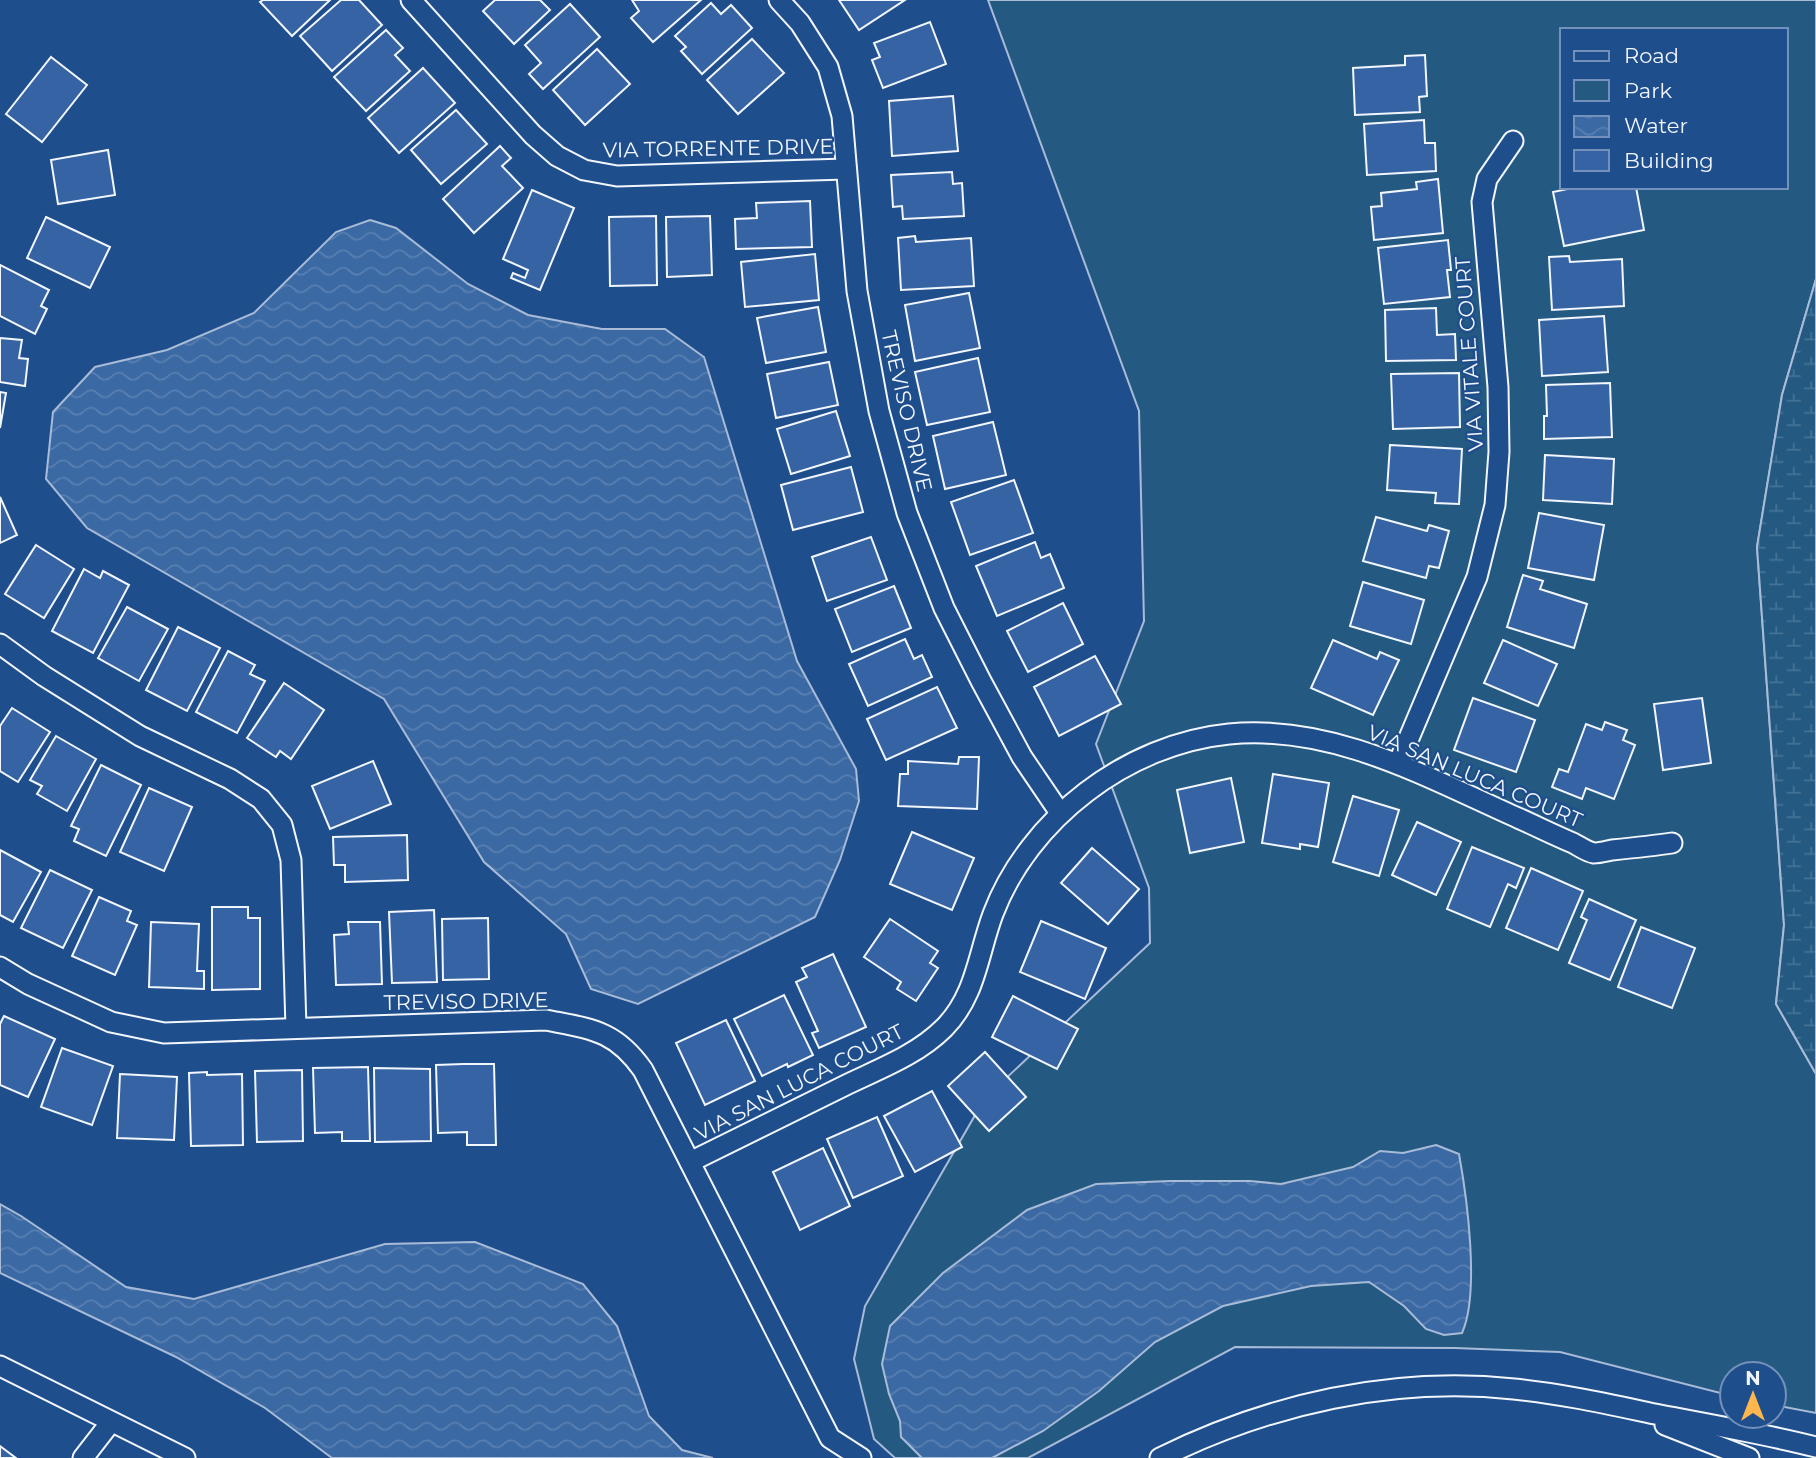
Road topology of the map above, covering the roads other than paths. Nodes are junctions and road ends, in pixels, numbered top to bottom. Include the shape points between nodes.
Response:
1 (411, 0) edge
2 (779, 0) edge
3 (1513, 141) dead end
4 (846, 169) junction
5 (0, 644) edge
6 (1398, 764) junction
7 (1060, 813) junction
8 (1672, 844) dead end
9 (0, 967) edge
10 (296, 1028) junction
11 (690, 1162) junction
12 (0, 1366) edge
13 (1615, 1406) junction
14 (111, 1422) junction
15 (830, 1438) junction
16 (1816, 1447) edge
17 (1181, 1453) edge
18 (83, 1458) edge
19 (185, 1458) edge
20 (829, 1458) edge
21 (861, 1458) edge
22 (1160, 1458) edge
23 (1749, 1458) edge

1 - 4 street, VIA TORRENTE DRIVE via 533,135 557,156 584,170 617,176
2 - 4 street, TREVISO DRIVE via 828,67 842,116
3 - 6 street, VIA VITALE COURT via 1487,179 1482,202 1498,387 1495,505 1477,577
4 - 7 street, TREVISO DRIVE via 857,290 879,411 907,513 943,608 1022,757
5 - 10 street via 140,736 230,779 261,799 282,825 291,860
6 - 7 street, VIA SAN LUCA COURT via 1308,737 1227,734 1187,742 1124,768
6 - 8 street, VIA SAN LUCA COURT via 1594,853
7 - 11 street, VIA SAN LUCA COURT via 1006,886 971,988 945,1027 899,1059
9 - 10 street, TREVISO DRIVE via 111,1022 164,1033
10 - 11 street, TREVISO DRIVE via 546,1020 594,1029 629,1049
11 - 15 street, TREVISO DRIVE
12 - 14 street
13 - 16 street
13 - 17 street via 1512,1388 1375,1391 1248,1421
13 - 23 street
14 - 18 street
14 - 19 street
15 - 20 street, TREVISO DRIVE
15 - 21 street
17 - 22 street

